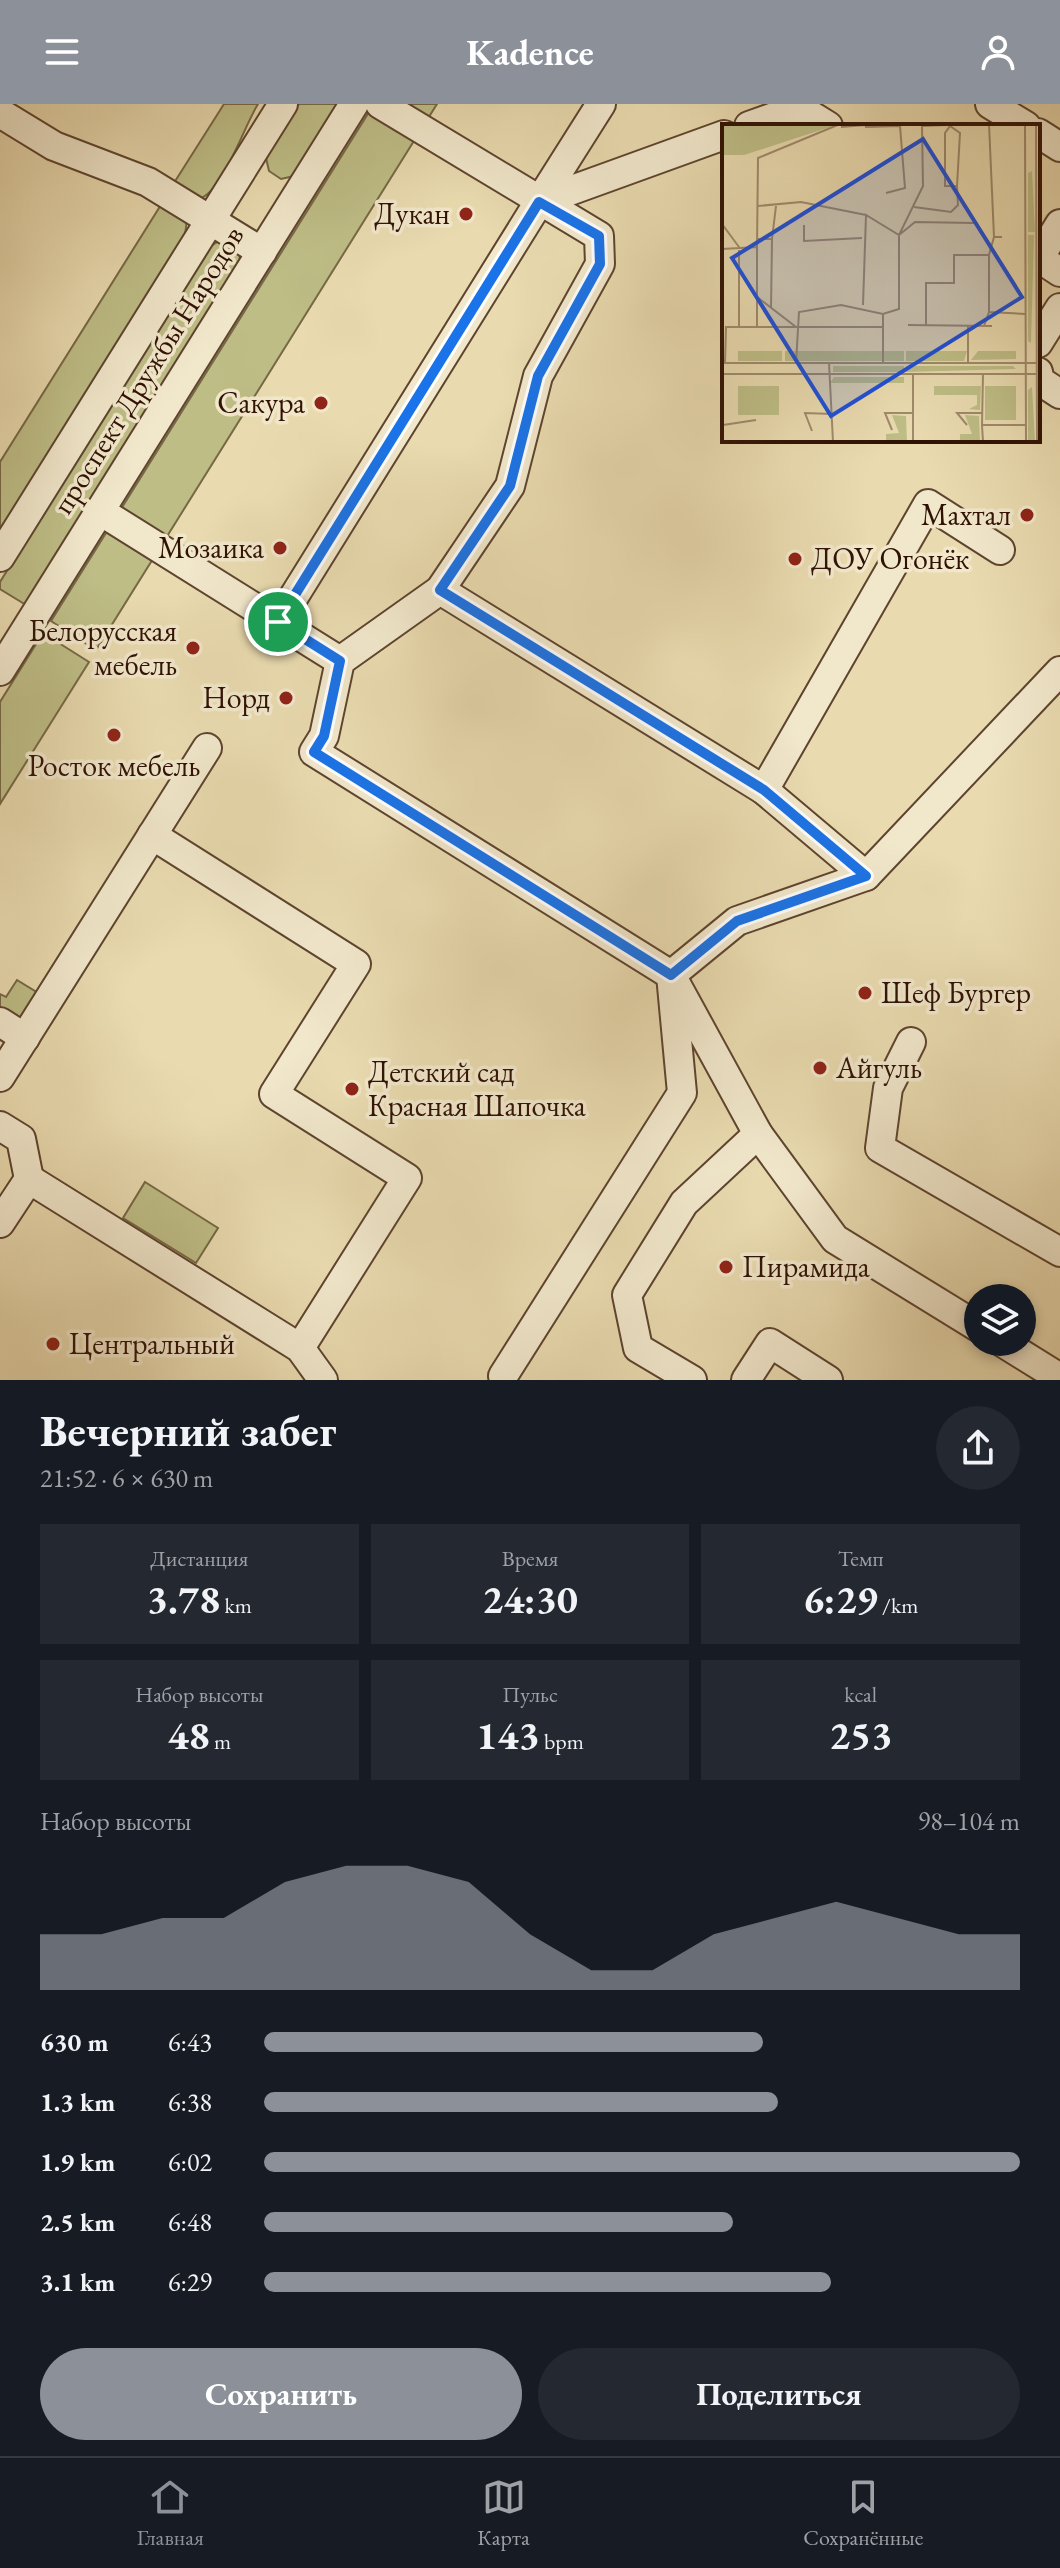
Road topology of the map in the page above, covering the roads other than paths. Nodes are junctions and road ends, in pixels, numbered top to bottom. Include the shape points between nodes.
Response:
1 (283, 104) edge
2 (354, 104) edge
3 (380, 104) edge
4 (601, 104) edge
5 (990, 104) edge
6 (796, 106) edge
7 (9, 112) edge
8 (754, 124) edge
9 (825, 124) edge
10 (1023, 124) edge
11 (1040, 134) edge
12 (717, 144) edge
13 (1060, 147) edge
14 (539, 202) junction
15 (210, 220) junction
16 (1060, 224) edge
17 (262, 252) junction
18 (1040, 255) edge
19 (1040, 259) edge
20 (1060, 272) edge
21 (1060, 308) edge
22 (1040, 340) edge
23 (1040, 381) edge
24 (1060, 394) edge
25 (100, 511) junction
26 (1000, 550) dead end
27 (0, 557) edge
28 (440, 590) junction
29 (278, 622) junction
30 (340, 661) junction
31 (0, 671) edge
32 (1060, 671) edge
33 (207, 748) dead end
34 (764, 790) junction
35 (152, 835) junction
36 (866, 876) junction
37 (671, 975) junction
38 (0, 1022) edge
39 (25, 1038) junction
40 (911, 1042) dead end
41 (0, 1077) edge
42 (0, 1126) edge
43 (758, 1134) junction
44 (29, 1179) junction
45 (0, 1223) edge
46 (1060, 1252) edge
47 (964, 1318) edge
48 (300, 1348) junction
49 (1025, 1356) edge
50 (503, 1376) dead end
51 (1060, 1378) edge
52 (323, 1380) edge
53 (692, 1380) edge
54 (746, 1380) edge
55 (828, 1380) edge

1 - 15 street, проспект Дружбы Народов
2 - 17 street, проспект Дружбы Народов
3 - 14 street
4 - 14 street
5 - 10 street
6 - 8 street
6 - 9 street
7 - 15 street via 54,146 148,182
11 - 13 street
12 - 14 street
14 - 28 street via 599,236 600,264 538,376 510,486
14 - 29 street
15 - 17 street
15 - 27 street, проспект Дружбы Народов
16 - 18 street
17 - 25 street, проспект Дружбы Народов
19 - 20 street
21 - 22 street
23 - 24 street
25 - 29 street
25 - 31 street, проспект Дружбы Народов
26 - 34 street via 928,504
28 - 30 street
28 - 34 street
29 - 30 street
30 - 37 street via 324,736 314,752
32 - 36 street
33 - 35 street
34 - 36 street
35 - 39 street
35 - 48 street via 356,964 274,1094 407,1178
36 - 37 street via 737,921
37 - 43 street
37 - 50 street via 682,1093
38 - 39 street
39 - 41 street
40 - 46 street via 888,1088 880,1148
42 - 44 street via 21,1139
43 - 47 street via 835,1239
43 - 53 street via 684,1203 627,1295 638,1348
44 - 45 street
44 - 48 street
48 - 52 street
49 - 51 street
54 - 55 street via 770,1343

